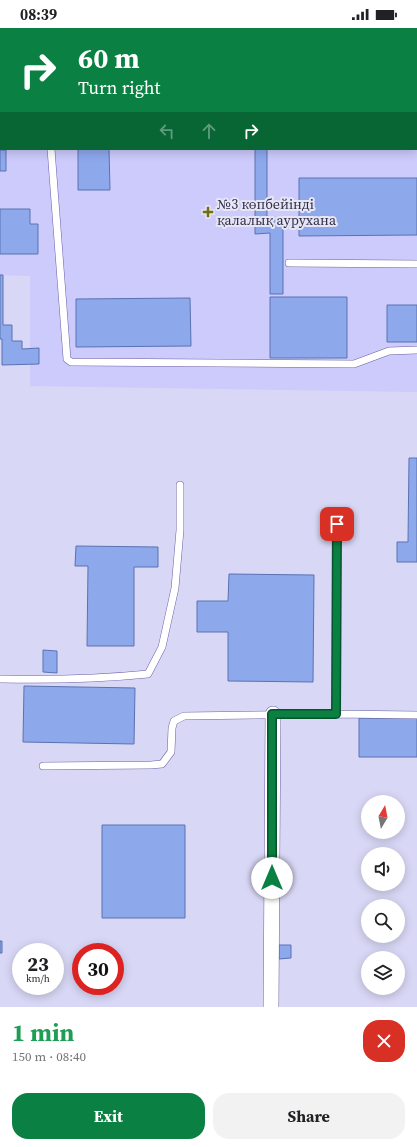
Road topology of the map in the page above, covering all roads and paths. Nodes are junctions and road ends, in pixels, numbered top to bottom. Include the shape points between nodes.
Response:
1 (51, 150) edge
2 (289, 263) dead end
3 (417, 264) edge
4 (417, 350) edge
5 (180, 485) dead end
6 (337, 524) dead end
7 (0, 679) edge
8 (272, 714) junction
9 (336, 714) junction
10 (417, 715) edge
11 (43, 766) dead end
12 (272, 1007) edge

1 - 4 lane via 66,359 71,362 354,364 389,351
2 - 3 lane
5 - 7 lane via 180,530 175,588 162,647 148,674 117,678
6 - 9 lane
8 - 9 lane
8 - 11 lane via 184,716 174,721 171,752 162,764
8 - 12 street
9 - 10 lane

